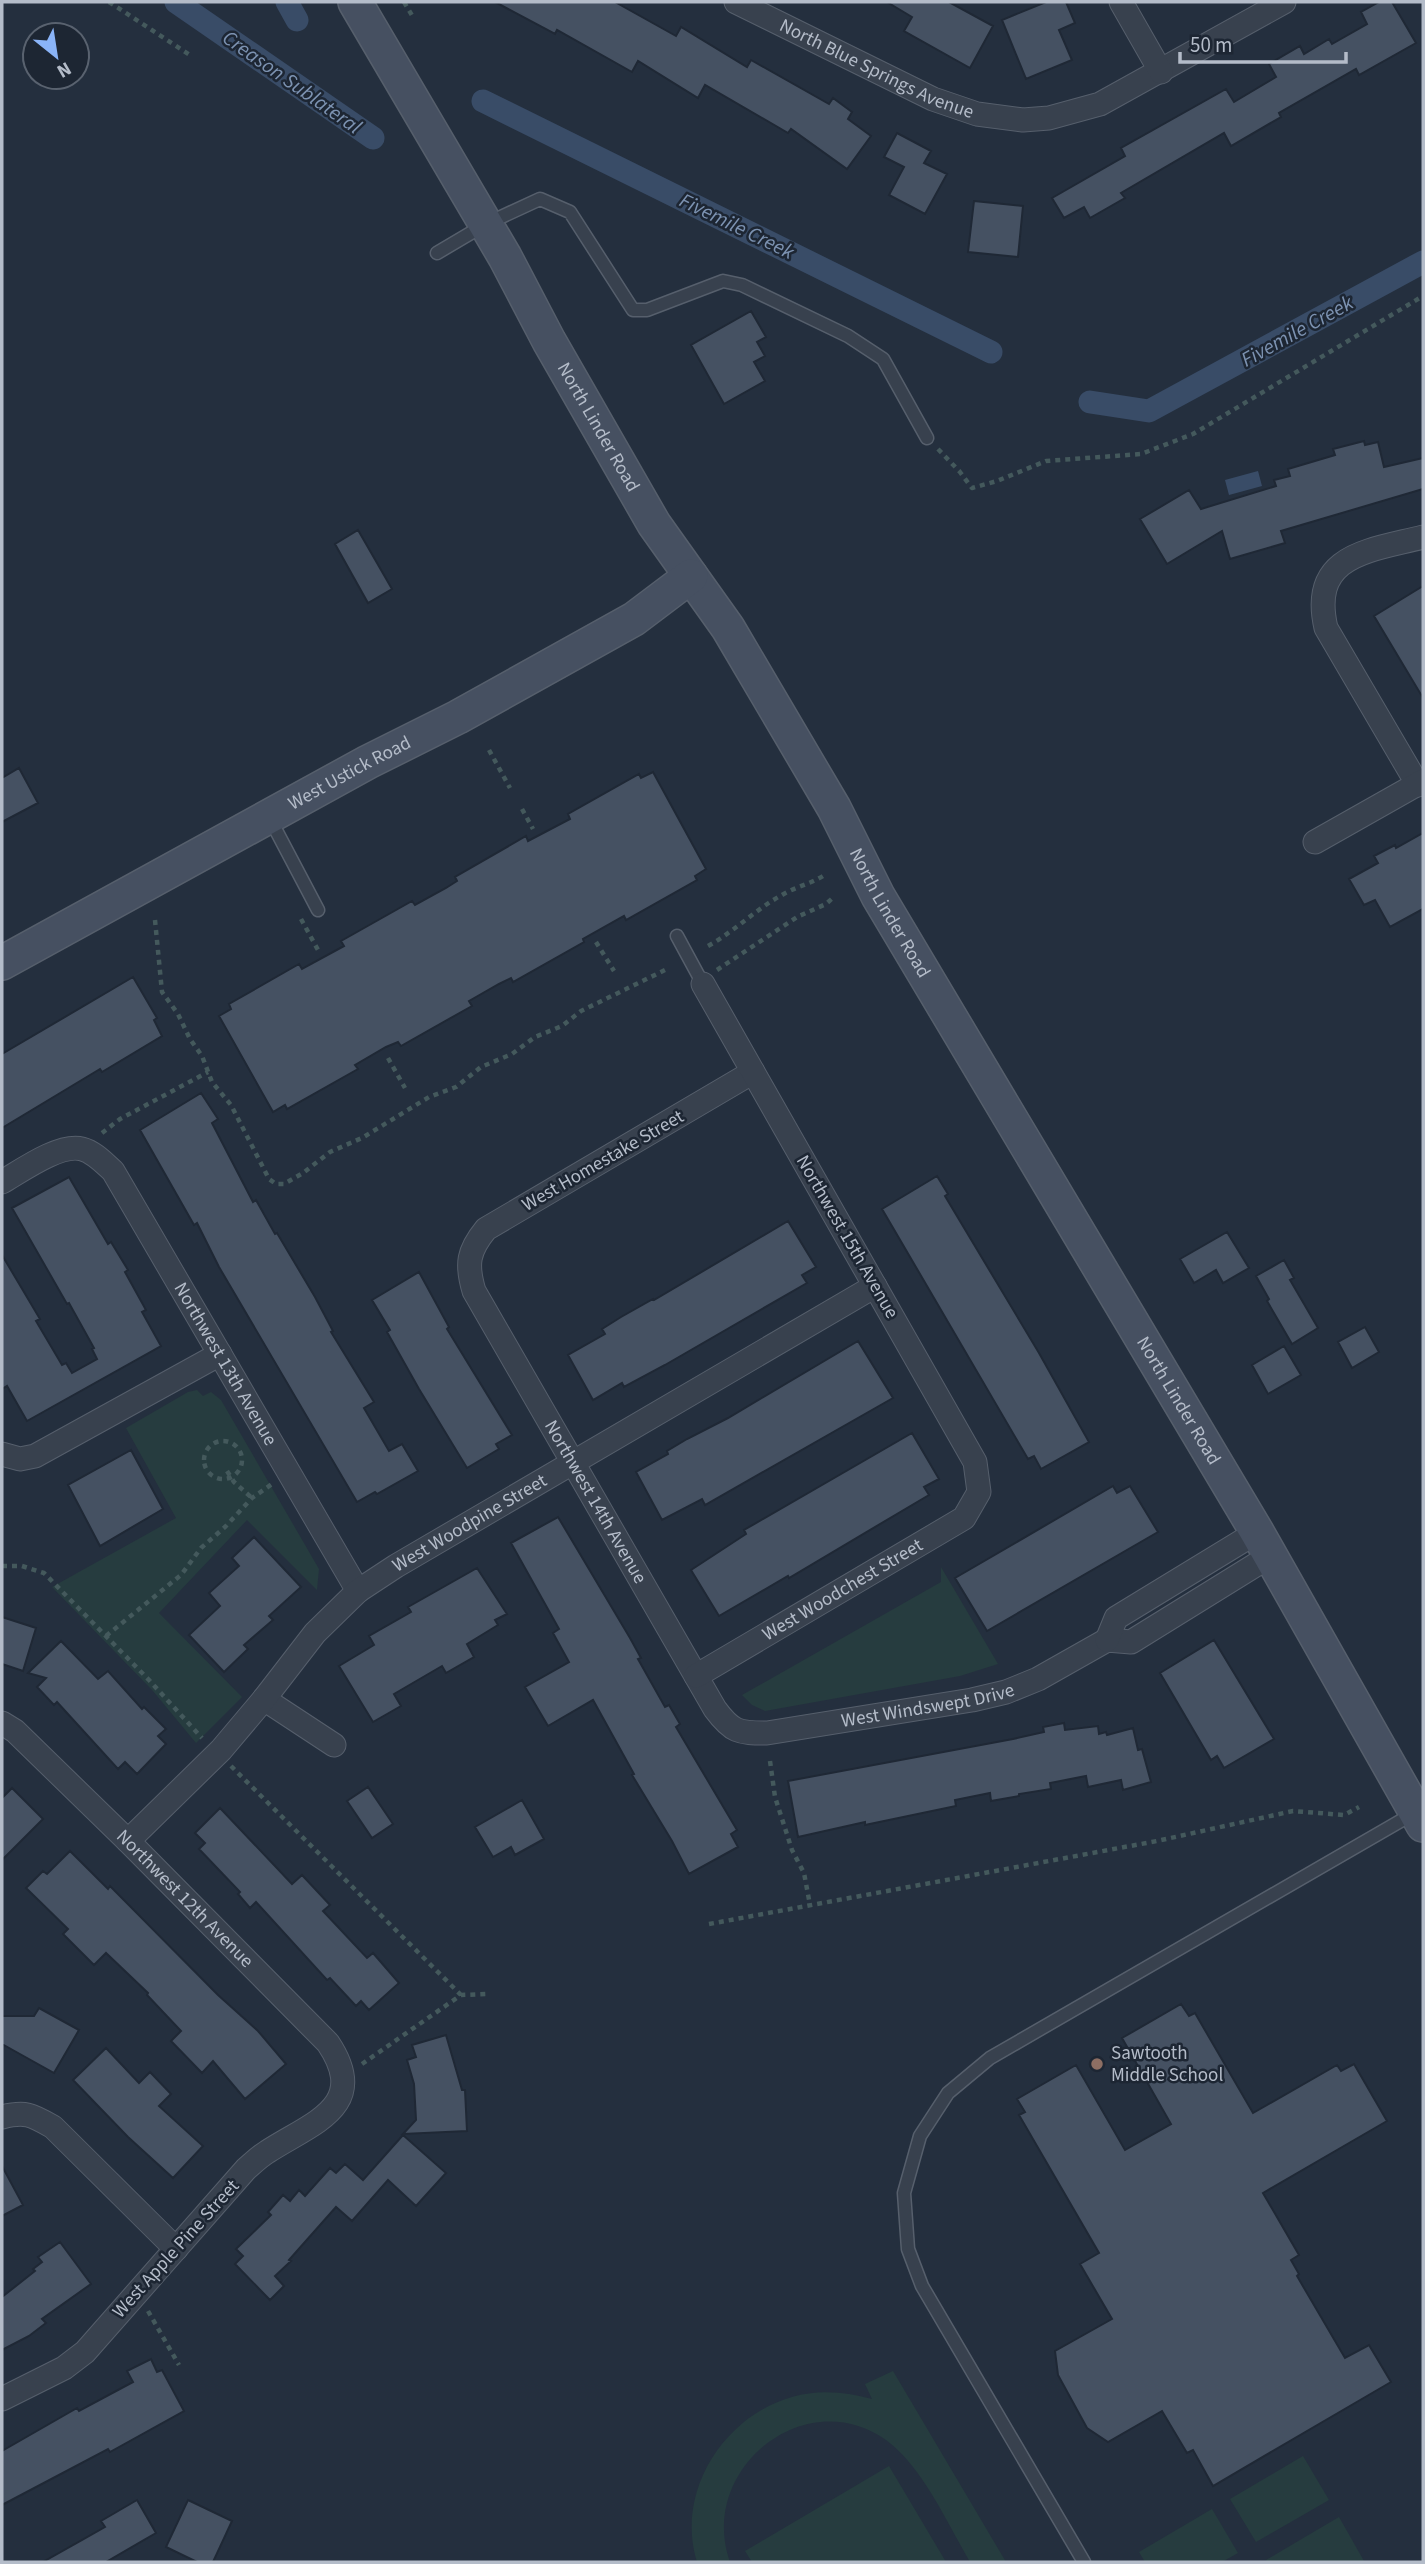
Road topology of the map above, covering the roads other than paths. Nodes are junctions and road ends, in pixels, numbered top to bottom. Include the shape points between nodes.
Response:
1 (355, 2) edge
2 (736, 2) edge
3 (1121, 2) edge
4 (1284, 2) edge
5 (1161, 72) junction
6 (485, 224) junction
7 (437, 253) dead end
8 (927, 438) road end
9 (1423, 537) edge
10 (691, 576) junction
11 (1420, 783) edge
12 (269, 817) junction
13 (1315, 842) dead end
14 (318, 910) dead end
15 (677, 936) dead end
16 (2, 963) edge
17 (710, 978) joint
18 (753, 1072) junction
19 (2, 1182) edge
20 (468, 1263) joint
21 (875, 1286) junction
22 (220, 1354) junction
23 (3, 1455) edge
24 (573, 1462) junction
25 (979, 1492) joint
26 (1263, 1544) junction
27 (358, 1591) junction
28 (696, 1676) junction
29 (264, 1699) junction
30 (2, 1723) edge
31 (736, 1731) joint
32 (334, 1745) dead end
33 (1420, 1819) edge
34 (128, 1841) junction
35 (343, 2083) joint
36 (9, 2115) edge
37 (176, 2249) junction
38 (2, 2399) edge
39 (1084, 2562) edge

1 - 6 main road, North Linder Road
2 - 5 street, North Blue Springs Avenue via 933,99 977,114 1023,120 1075,113
3 - 5 street
4 - 5 street, North Blue Springs Avenue
6 - 7 lane
6 - 8 lane via 540,199 570,212 633,310 647,310 723,281 742,285 849,336 887,364
6 - 10 main road, North Linder Road via 654,524
9 - 11 street via 1355,554 1337,566 1325,583 1322,610 1326,628
10 - 12 main road, West Ustick Road via 634,619
10 - 26 main road, North Linder Road via 736,642 834,808 878,896
11 - 13 street
12 - 14 lane
12 - 16 main road, West Ustick Road
15 - 17 lane
17 - 18 street, Northwest 15th Avenue
18 - 20 street, West Homestake Street via 486,1229 474,1244
18 - 21 street, Northwest 15th Avenue
19 - 22 street, Northwest 13th Avenue via 65,1149 97,1156 113,1171
20 - 24 street, Northwest 14th Avenue via 474,1291
21 - 24 street, West Woodpine Street
21 - 25 street, Northwest 15th Avenue via 975,1462
22 - 23 street via 35,1455 20,1459
22 - 27 street, Northwest 13th Avenue
24 - 27 street, West Woodpine Street
24 - 28 street, Northwest 14th Avenue
25 - 28 street, West Woodchest Street via 964,1518
26 - 31 street, West Windswept Drive via 1131,1642 1107,1640 1006,1692 767,1733
26 - 33 main road, North Linder Road
27 - 29 street, West Woodpine Street via 315,1633
28 - 31 street, Northwest 14th Avenue via 724,1722
29 - 32 street
29 - 34 street, West Woodpine Street via 218,1753
30 - 34 street, Northwest 12th Avenue
33 - 39 lane via 990,2058 948,2094 920,2136 904,2193 908,2249 922,2286
34 - 35 street, Northwest 12th Avenue via 328,2043 337,2056
35 - 37 street, West Apple Pine Street via 334,2107 320,2121 246,2169
36 - 37 street via 32,2115 53,2127
37 - 38 street, West Apple Pine Street via 85,2352 64,2368

